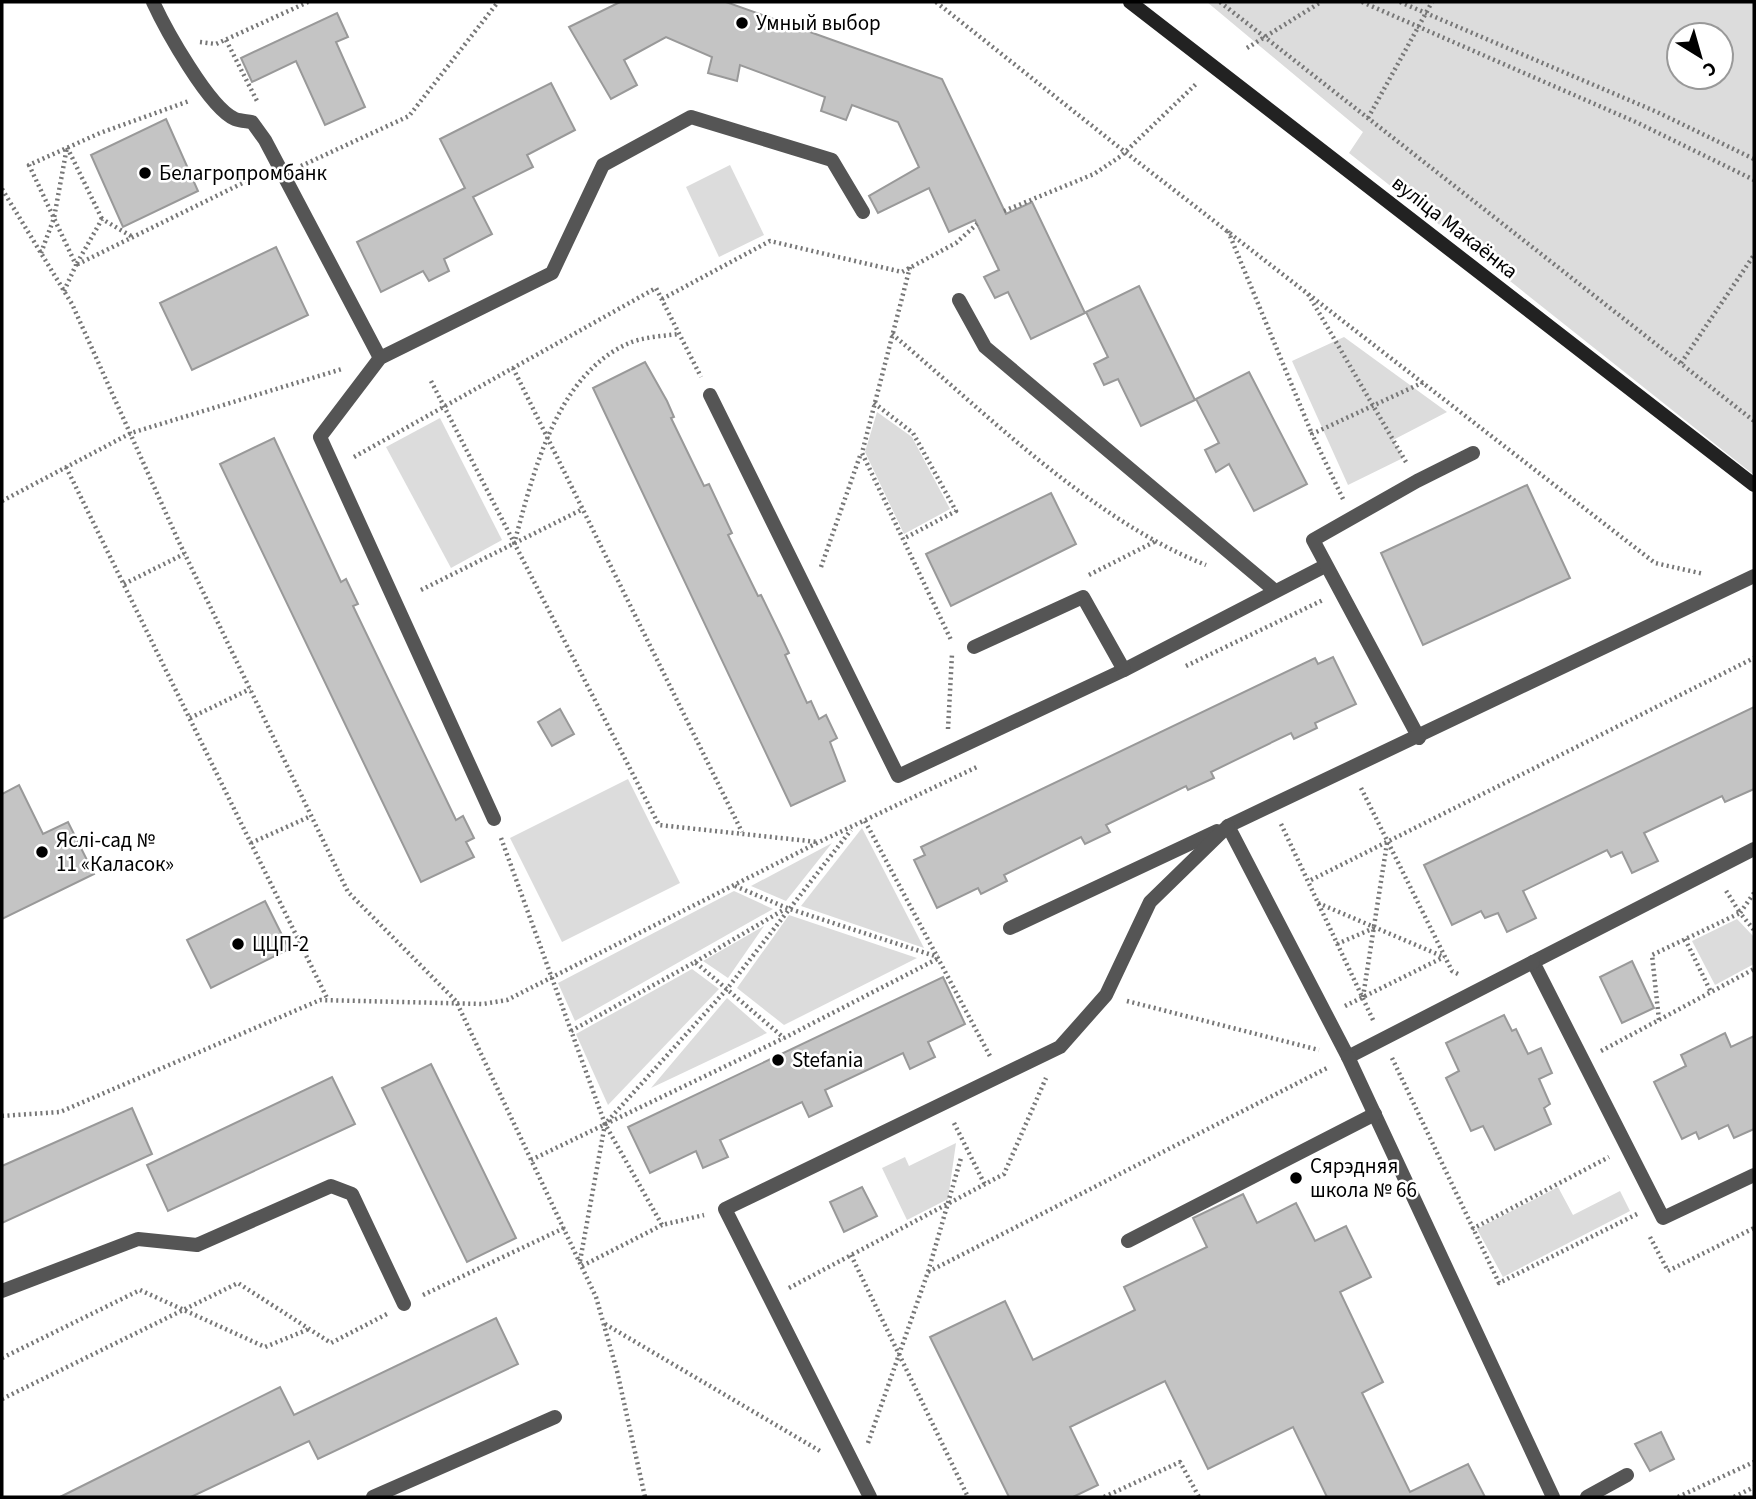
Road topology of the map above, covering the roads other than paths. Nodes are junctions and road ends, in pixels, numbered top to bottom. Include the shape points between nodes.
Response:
1 (153, 2) edge
2 (1130, 2) edge
3 (863, 212) dead end
4 (959, 300) dead end
5 (380, 358) junction
6 (710, 395) road end
7 (1473, 453) dead end
8 (1754, 485) edge
9 (1325, 566) junction
10 (1749, 579) edge
11 (1275, 590) junction
12 (974, 647) dead end
13 (1124, 670) junction
14 (1419, 737) junction
15 (494, 819) road end
16 (1228, 826) junction
17 (1754, 849) edge
18 (1010, 928) dead end
19 (1533, 962) junction
20 (1348, 1057) junction
21 (1375, 1114) junction
22 (1754, 1175) edge
23 (1128, 1241) dead end
24 (2, 1291) edge
25 (404, 1304) road end
26 (555, 1417) dead end
27 (1627, 1475) dead end
28 (373, 1497) edge
29 (870, 1497) edge
30 (1553, 1497) edge
31 (1587, 1497) edge

1 - 5 lane via 170,37 222,111 252,122 265,140
2 - 8 street, вуліца Макаёнка
3 - 5 lane via 832,160 691,117 603,165 552,274
4 - 11 lane via 985,346
5 - 15 lane via 320,437
6 - 13 lane via 898,776
7 - 9 lane via 1314,540
9 - 11 lane
9 - 14 lane
10 - 14 lane
11 - 13 lane
12 - 13 lane via 1083,597
14 - 16 lane
16 - 18 lane
16 - 20 lane
16 - 29 lane via 1150,902 1106,995 1060,1047 725,1209
17 - 19 lane
19 - 20 lane
19 - 22 lane via 1663,1218
20 - 21 lane
21 - 23 lane
21 - 30 lane
24 - 25 lane via 138,1239 197,1245 331,1186 352,1194
26 - 28 lane
27 - 31 lane

